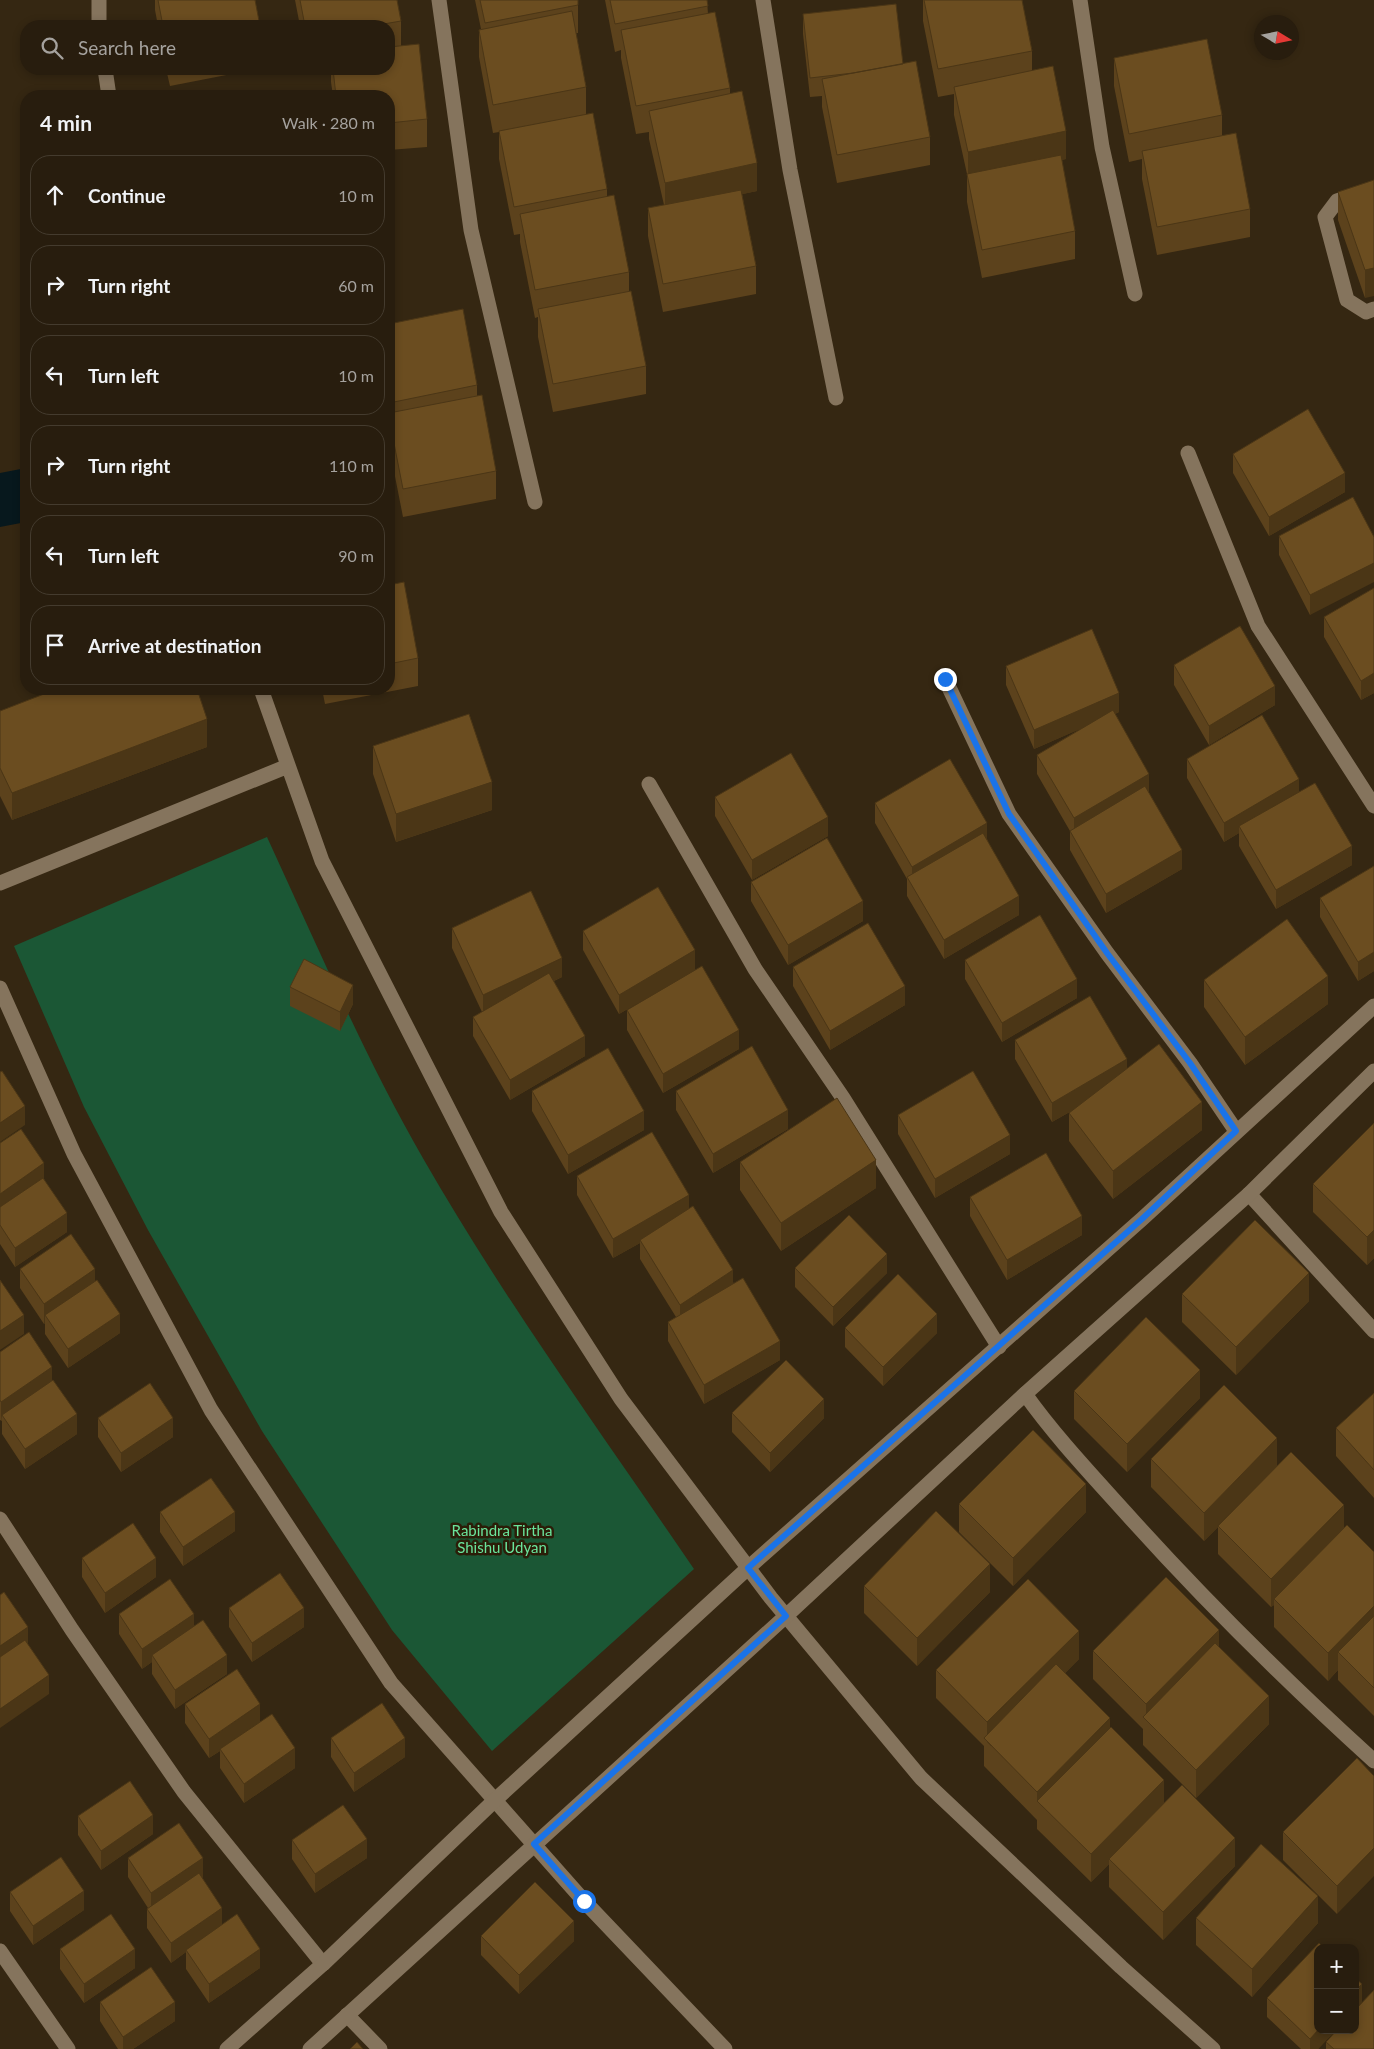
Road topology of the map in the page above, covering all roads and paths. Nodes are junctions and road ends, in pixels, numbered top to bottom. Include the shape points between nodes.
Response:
1 (99, 0) edge
2 (439, 0) edge
3 (763, 0) edge
4 (1080, 0) edge
5 (99, 20) edge
6 (106, 75) edge
7 (108, 90) edge
8 (1374, 189) edge
9 (1135, 294) dead end
10 (1374, 309) edge
11 (836, 398) dead end
12 (1188, 453) dead end
13 (535, 502) dead end
14 (945, 679) dead end
15 (263, 695) edge
16 (288, 766) junction
17 (649, 784) dead end
18 (1374, 806) edge
19 (0, 883) edge
20 (0, 988) edge
21 (1374, 1006) edge
22 (1374, 1072) edge
23 (1236, 1131) junction
24 (1249, 1194) junction
25 (1374, 1331) edge
26 (998, 1346) junction
27 (1025, 1394) junction
28 (0, 1519) edge
29 (748, 1568) junction
30 (786, 1616) junction
31 (1374, 1761) edge
32 (494, 1801) junction
33 (534, 1844) junction
34 (0, 1951) edge
35 (322, 1964) junction
36 (347, 2015) junction
37 (68, 2049) edge
38 (227, 2049) edge
39 (310, 2049) edge
40 (380, 2049) edge
41 (725, 2049) edge
42 (1213, 2049) edge

1 - 5 street
2 - 13 street via 471,230
3 - 11 street via 790,170
4 - 9 street via 1102,146
6 - 7 street
8 - 10 street via 1337,200 1325,217 1346,300 1366,312
12 - 18 street via 1258,626
14 - 23 street via 1009,814
15 - 16 street
16 - 19 street
16 - 29 street via 322,861 501,1212 621,1399
17 - 26 street via 755,969 843,1098
20 - 32 street via 74,1154 211,1410 392,1683
21 - 23 street
22 - 24 street
23 - 26 street
24 - 25 street
24 - 27 street
26 - 29 street
27 - 30 street
27 - 31 street via 1050,1428 1176,1569 1316,1709
28 - 35 street via 184,1792
29 - 30 street
29 - 32 street
30 - 33 street
30 - 42 street via 921,1778
32 - 33 street
32 - 35 street
33 - 36 street
33 - 41 street
34 - 37 street
35 - 38 street
36 - 39 street
36 - 40 street

